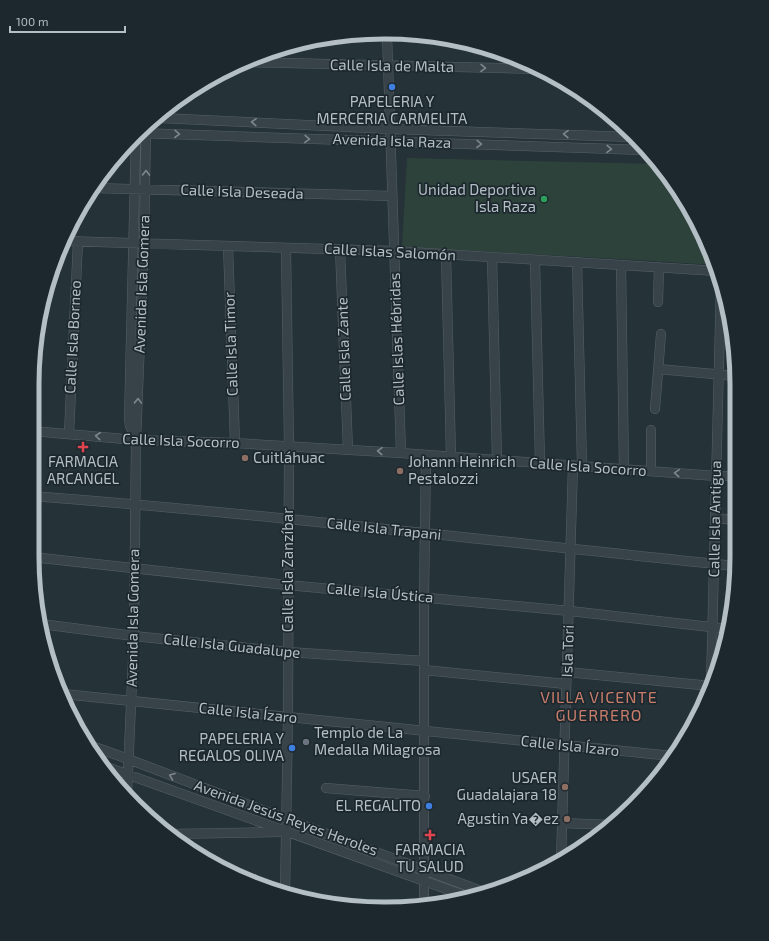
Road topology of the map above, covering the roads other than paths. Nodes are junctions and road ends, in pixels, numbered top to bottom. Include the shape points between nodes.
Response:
1 (387, 39) edge
2 (259, 62) edge
3 (388, 66) junction
4 (524, 69) edge
5 (165, 118) edge
6 (390, 129) junction
7 (150, 131) edge
8 (144, 136) edge
9 (625, 137) edge
10 (390, 141) junction
11 (136, 145) edge
12 (638, 150) edge
13 (100, 188) edge
14 (134, 189) junction
15 (146, 189) junction
16 (392, 196) junction
17 (70, 241) edge
18 (78, 241) junction
19 (133, 243) junction
20 (144, 243) junction
21 (228, 246) junction
22 (286, 248) junction
23 (340, 249) junction
24 (394, 251) junction
25 (446, 254) junction
26 (492, 257) junction
27 (534, 260) junction
28 (577, 262) junction
29 (621, 265) junction
30 (659, 267) junction
31 (711, 271) edge
32 (658, 302) dead end
33 (720, 306) edge
34 (661, 334) dead end
35 (658, 369) junction
36 (719, 375) junction
37 (730, 376) edge
38 (655, 409) dead end
39 (651, 430) dead end
40 (39, 432) edge
41 (69, 434) junction
42 (136, 440) junction
43 (235, 443) junction
44 (289, 446) junction
45 (348, 449) junction
46 (401, 453) junction
47 (426, 454) junction
48 (451, 456) junction
49 (497, 460) junction
50 (540, 463) junction
51 (578, 466) junction
52 (624, 469) junction
53 (651, 471) junction
54 (716, 476) junction
55 (730, 476) edge
56 (39, 497) edge
57 (136, 504) junction
58 (715, 518) junction
59 (288, 519) junction
60 (730, 519) edge
61 (425, 532) junction
62 (570, 549) junction
63 (39, 558) edge
64 (714, 564) junction
65 (730, 565) edge
66 (135, 569) junction
67 (287, 585) junction
68 (424, 597) junction
69 (570, 611) junction
70 (46, 625) edge
71 (713, 628) junction
72 (722, 629) edge
73 (134, 636) junction
74 (288, 652) junction
75 (424, 666) junction
76 (712, 669) edge
77 (567, 672) junction
78 (566, 684) junction
79 (706, 685) edge
80 (68, 695) edge
81 (131, 702) junction
82 (288, 717) junction
83 (424, 731) junction
84 (564, 745) junction
85 (97, 748) edge
86 (667, 755) edge
87 (128, 759) junction
88 (111, 768) edge
89 (128, 774) junction
90 (127, 787) edge
91 (326, 788) dead end
92 (424, 796) junction
93 (286, 819) junction
94 (562, 823) junction
95 (602, 825) edge
96 (286, 831) junction
97 (178, 834) edge
98 (561, 853) edge
99 (424, 869) junction
100 (425, 881) junction
101 (285, 887) edge
102 (477, 889) edge
103 (459, 893) edge
104 (424, 900) edge

1 - 3 street, Calle Islas Hébridas
2 - 3 street, Calle Isla de Malta
3 -> 4 street, Calle Isla de Malta
3 - 6 street, Calle Islas Hébridas
6 -> 5 street, Avenida Isla Raza
9 -> 6 street, Avenida Isla Raza
6 - 10 street, Calle Islas Hébridas
7 -> 10 street, Avenida Isla Raza
15 -> 8 street, Avenida Isla Gomera
10 -> 12 street, Avenida Isla Raza
10 - 16 street, Calle Islas Hébridas
11 - 14 street, Avenida Isla Gomera
13 - 14 street, Calle Isla Deseada
14 - 15 street, Calle Isla Deseada
14 - 19 street, Avenida Isla Gomera
15 - 16 street, Calle Isla Deseada
15 - 20 street, Avenida Isla Gomera
16 - 24 street, Calle Islas Hébridas
17 - 18 street, Calle Islas Salomón
18 - 19 street, Calle Islas Salomón
18 - 41 street, Calle Isla Borneo
19 - 20 street, Calle Islas Salomón
19 - 42 street, Avenida Isla Gomera via 129,419
20 - 21 street, Calle Islas Salomón
42 -> 20 street, Avenida Isla Gomera
21 - 22 street, Calle Islas Salomón
21 - 43 street, Calle Isla Timor
22 - 23 street, Calle Islas Salomón
22 - 44 street, Calle Isla Zanzíbar
23 - 24 street, Calle Islas Salomón
23 - 45 street, Calle Isla Zante
24 - 25 street, Calle Islas Salomón
24 - 46 street, Calle Islas Hébridas
25 - 26 street, Calle Islas Salomón
25 - 48 street
26 - 27 street, Calle Islas Salomón
26 - 49 street
27 - 28 street, Calle Islas Salomón
27 - 50 street
28 - 29 street, Calle Islas Salomón
28 - 51 street, Isla Tori
29 - 30 street, Calle Islas Salomón
29 - 52 street
30 - 31 street, Calle Islas Salomón
30 - 32 street
33 - 36 street, Calle Isla Antigua
34 - 35 street
35 - 36 street
35 - 38 street
36 - 37 street
36 - 54 street, Calle Isla Antigua
39 - 53 street
40 - 41 street, Calle Isla Socorro
42 -> 41 street, Calle Isla Socorro
42 - 43 street, Calle Isla Socorro
42 - 57 street, Avenida Isla Gomera
43 - 44 street, Calle Isla Socorro
44 - 45 street, Calle Isla Socorro
44 - 59 street, Calle Isla Zanzíbar
46 -> 45 street, Calle Isla Socorro
46 - 47 street, Calle Isla Socorro
47 - 48 street, Calle Isla Socorro
47 - 61 street
48 - 49 street, Calle Isla Socorro
49 - 50 street, Calle Isla Socorro
50 - 51 street, Calle Isla Socorro
51 - 52 street, Calle Isla Socorro
51 - 62 street, Isla Tori
52 - 53 street, Calle Isla Socorro
54 -> 53 street, Calle Isla Socorro
54 - 55 street, Calle Isla Socorro
54 - 58 street, Calle Isla Antigua
56 - 57 street, Calle Isla Trapani
57 - 59 street, Calle Isla Trapani
57 - 66 street, Avenida Isla Gomera
58 - 60 street
58 - 64 street, Calle Isla Antigua
59 - 61 street, Calle Isla Trapani
59 - 67 street, Calle Isla Zanzíbar
61 - 62 street, Calle Isla Trapani
61 - 68 street
62 - 64 street, Calle Isla Trapani
62 - 69 street, Isla Tori
63 - 66 street, Calle Isla Ústica
64 - 65 street, Calle Isla Trapani
64 - 71 street, Calle Isla Antigua
66 - 67 street, Calle Isla Ústica
66 - 73 street, Avenida Isla Gomera
67 - 68 street, Calle Isla Ústica
67 - 74 street, Calle Isla Zanzíbar
68 - 69 street, Calle Isla Ústica
68 - 75 street
69 - 71 street, Calle Isla Ústica
69 - 77 street, Isla Tori
70 - 73 street, Calle Isla Guadalupe
71 - 72 street, Calle Isla Ústica
71 - 76 street, Calle Isla Antigua
73 - 74 street, Calle Isla Guadalupe
73 - 81 street, Avenida Isla Gomera
74 - 75 street, Calle Isla Guadalupe
74 - 82 street, Calle Isla Zanzíbar
75 - 78 street, Calle Isla Guadalupe
75 - 83 street
77 - 78 street, Isla Tori
77 - 79 street
78 - 84 street, Isla Tori
80 - 81 street, Calle Isla Ízaro
81 - 82 street, Calle Isla Ízaro
81 - 87 street, Avenida Isla Gomera
82 - 83 street, Calle Isla Ízaro
82 - 93 street, Calle Isla Zanzíbar
83 - 84 street, Calle Isla Ízaro
83 - 92 street
84 - 86 street, Calle Isla Ízaro
84 - 94 street, Isla Tori
85 - 87 street, Avenida Jesús Reyes Heroles
87 - 89 street, Avenida Isla Gomera
93 -> 87 street, Avenida Jesús Reyes Heroles
88 - 89 street, Avenida Jesús Reyes Heroles
89 - 90 street, Avenida Isla Gomera
89 - 96 street, Avenida Jesús Reyes Heroles
91 - 92 street
92 - 99 street
93 - 96 street, Calle Isla Zanzíbar
93 - 99 street, Avenida Jesús Reyes Heroles
94 - 95 street
94 - 98 street, Isla Tori
96 - 97 street
96 - 100 street, Avenida Jesús Reyes Heroles
96 - 101 street, Calle Isla Zanzíbar
99 - 100 street
99 - 102 street, Avenida Jesús Reyes Heroles
100 - 103 street, Avenida Jesús Reyes Heroles
100 - 104 street

